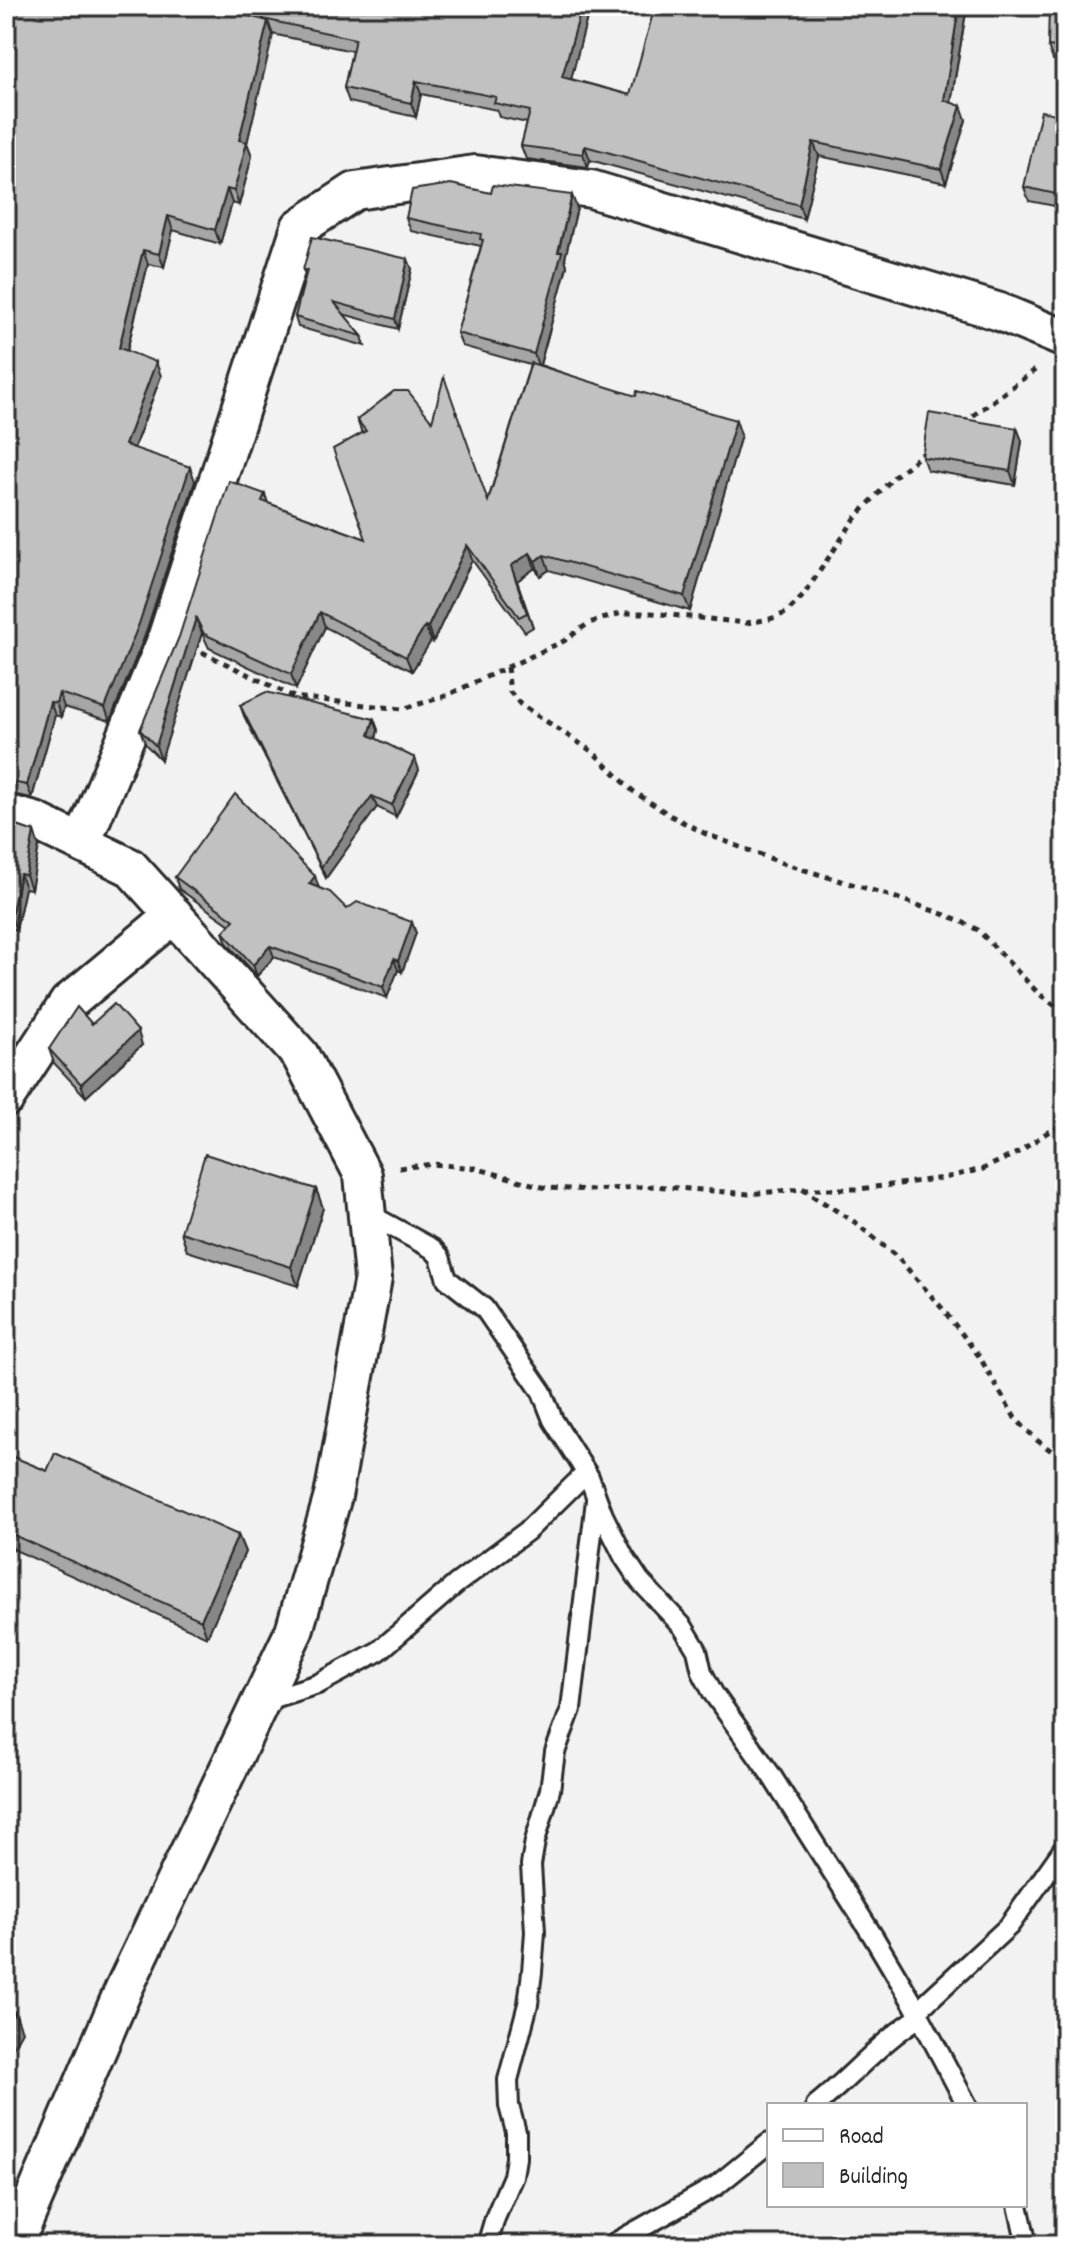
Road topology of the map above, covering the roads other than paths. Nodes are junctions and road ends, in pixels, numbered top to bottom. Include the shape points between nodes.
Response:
1 (1065, 339) edge
2 (6, 813) edge
3 (82, 843) junction
4 (174, 915) junction
5 (6, 1098) edge
6 (367, 1213) junction
7 (586, 1473) junction
8 (596, 1497) junction
9 (260, 1702) junction
10 (1065, 1847) edge
11 (919, 2014) junction
12 (818, 2103) edge
13 (966, 2103) edge
14 (767, 2145) edge
15 (1018, 2207) edge
16 (15, 2220) edge
17 (487, 2245) edge
18 (611, 2245) edge
19 (1027, 2245) edge

1 - 3 street via 1000,312 591,189 475,174 355,191 300,227 168,634
2 - 3 street
3 - 4 street via 130,867
4 - 5 street via 68,1003
4 - 6 street via 300,1055 363,1175
6 - 7 lane via 433,1249 447,1279 484,1308 542,1392
6 - 9 street via 373,1278 333,1496 294,1631
7 - 8 lane
7 - 9 lane via 527,1531 379,1651 318,1684
8 - 11 lane via 624,1557 683,1627 713,1693 771,1775
8 - 17 lane via 571,1709 555,1752 531,1865 532,1972 508,2080 516,2158
9 - 16 street
10 - 11 lane via 1009,1926
11 - 12 lane
11 - 13 lane
14 - 18 lane via 716,2186
15 - 19 lane

